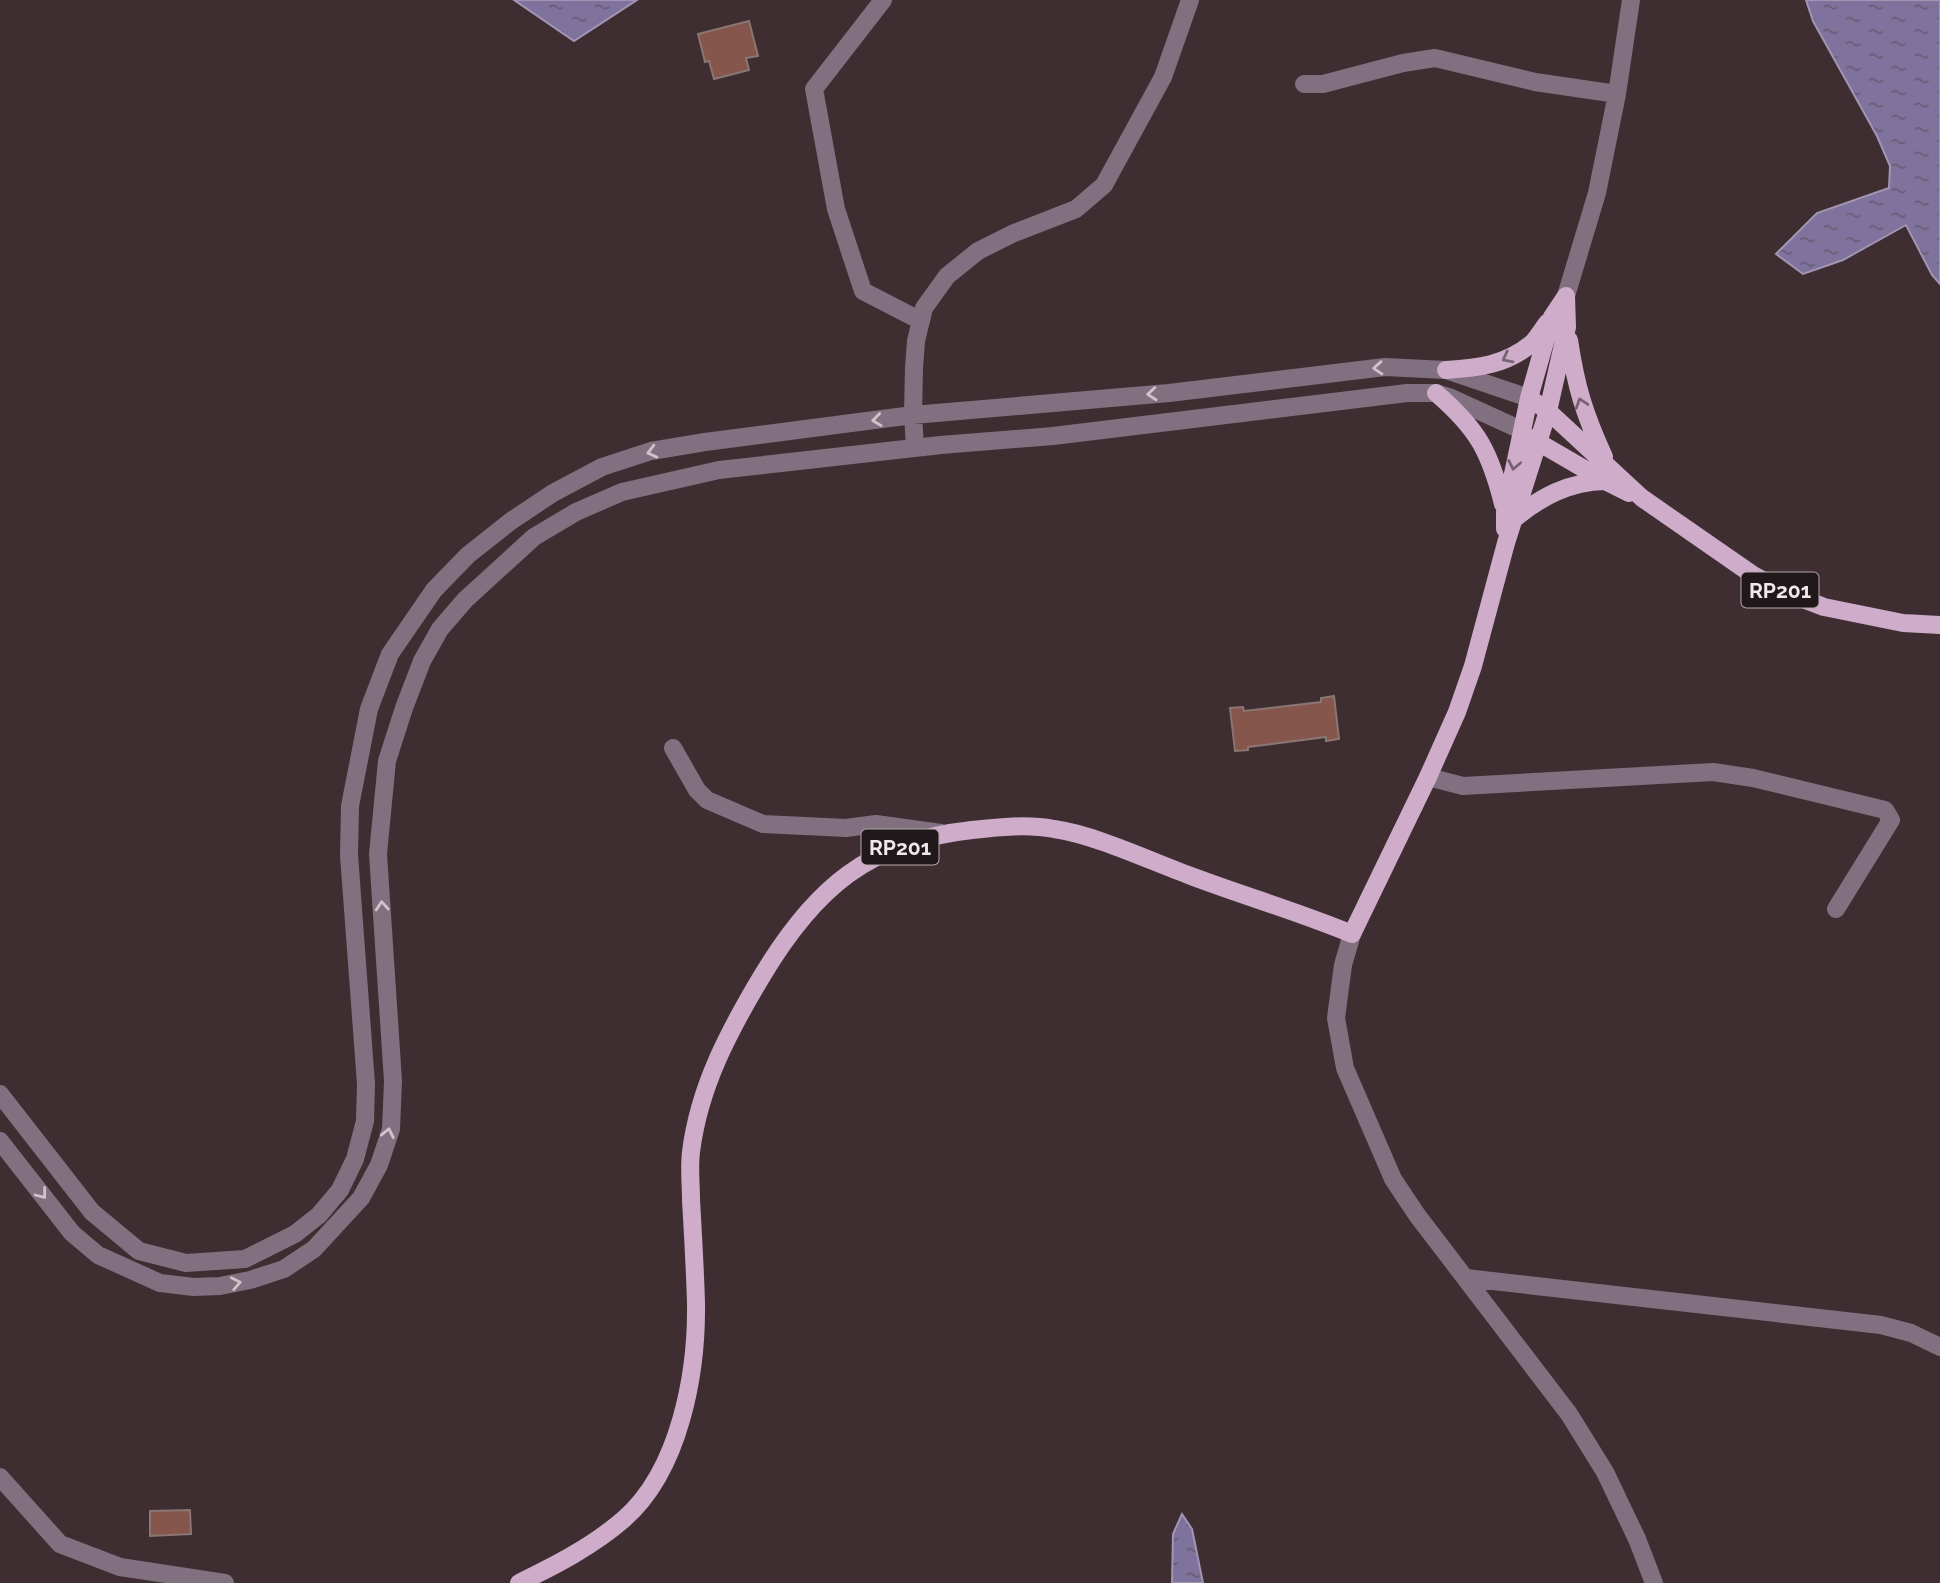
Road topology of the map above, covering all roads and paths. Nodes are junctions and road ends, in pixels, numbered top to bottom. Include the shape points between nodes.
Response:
1 (883, 0) edge
2 (1191, 0) edge
3 (1630, 0) edge
4 (1304, 84) dead end
5 (1617, 94) junction
6 (1566, 296) junction
7 (1552, 317) junction
8 (920, 321) junction
9 (1567, 327) junction
10 (1446, 370) junction
11 (1436, 393) junction
12 (1529, 398) junction
13 (1548, 411) junction
14 (913, 415) junction
15 (1521, 430) junction
16 (1538, 443) junction
17 (915, 447) junction
18 (1607, 474) junction
19 (1509, 516) junction
20 (1940, 625) edge
21 (673, 748) dead end
22 (1428, 777) junction
23 (941, 833) junction
24 (1836, 909) dead end
25 (1352, 934) junction
26 (0, 1094) edge
27 (0, 1140) edge
28 (1465, 1278) junction
29 (1940, 1347) edge
30 (0, 1478) edge
31 (225, 1583) edge
32 (519, 1583) edge
33 (1654, 1583) edge

1 - 8 street via 814,89 836,208 863,291
2 - 8 street via 1163,77 1104,185 1076,209 978,251 935,290
3 - 5 street
4 - 5 street via 1323,84 1435,58 1535,82
5 - 6 street via 1597,194
6 - 7 main road
6 - 9 main road
7 -> 10 main road via 1533,343 1503,362
7 - 12 main road
8 - 14 street
9 - 13 main road
18 -> 9 main road via 1576,386
10 - 12 street
10 -> 14 street via 1385,367 1168,393
11 - 15 street
11 - 17 street
11 - 19 main road via 1468,424 1489,456
12 - 13 main road
12 - 15 main road
13 - 16 main road
13 - 18 main road
14 - 17 street
14 -> 26 street via 705,442 602,467 511,521 434,590 390,654 377,687 350,806 365,1121 355,1159 340,1190 295,1234 245,1259 186,1264 139,1251 92,1212
15 - 16 main road
15 -> 19 main road
16 - 18 main road
16 - 19 main road
27 -> 17 street via 72,1233 98,1255 160,1283 220,1286 250,1280 284,1269 314,1249 361,1198 379,1165 390,1129 393,1081 378,854 387,761 422,661 440,629 534,537 622,492 719,470
18 - 19 main road via 1570,486
18 - 20 main road, RP201 via 1785,592 1866,617
19 - 22 main road via 1473,666
21 - 23 street via 707,800 762,824 846,828 876,824
22 - 24 street via 1463,786 1713,772 1766,780 1885,810 1891,820
22 - 25 main road
23 - 25 main road, RP201 via 1016,826 1056,829
23 - 32 main road, RP201 via 882,854 837,881 784,940 746,1005 705,1086 695,1122 690,1157 694,1351 678,1433 650,1489 627,1517 583,1549
25 - 28 street via 1336,1018 1345,1068 1393,1179
28 - 29 street via 1881,1325
28 - 33 street via 1569,1414 1598,1460
30 - 31 street via 60,1544 120,1567

